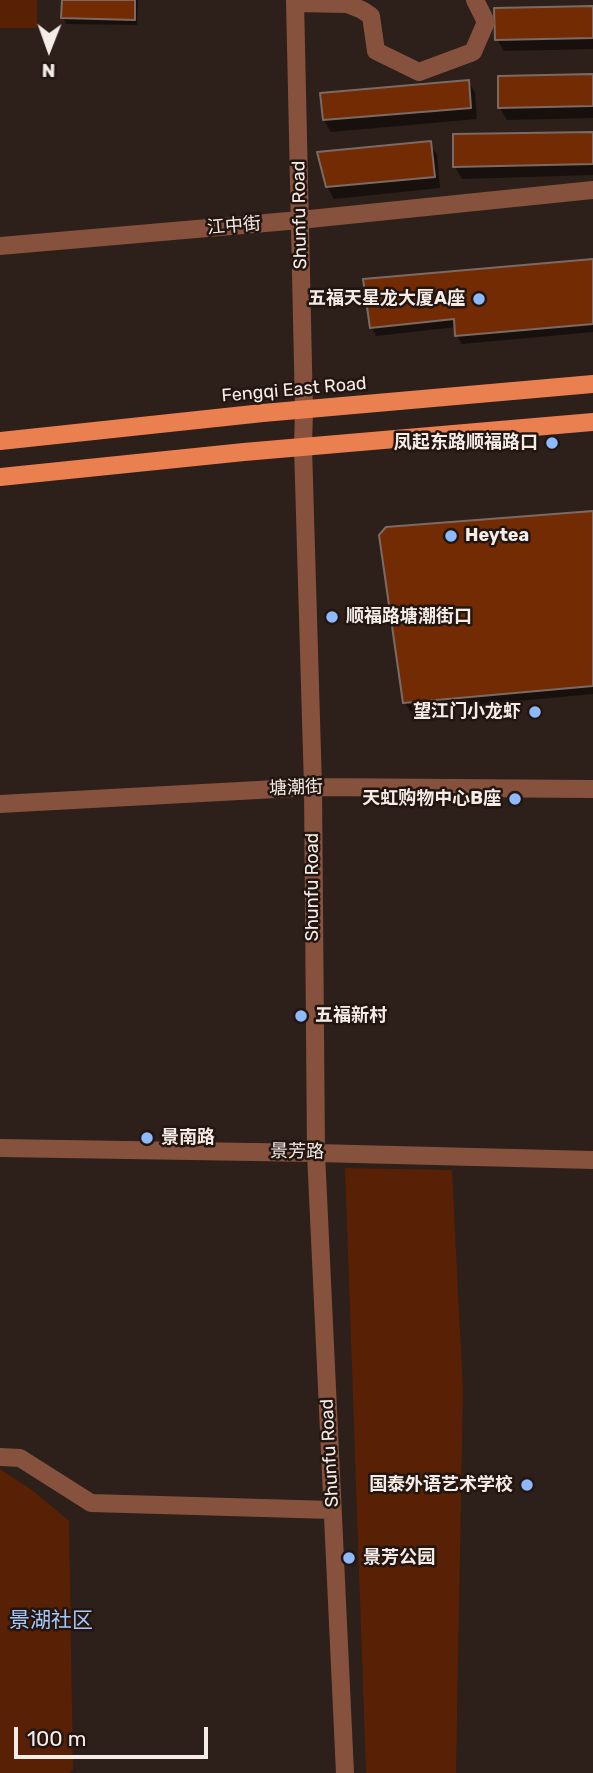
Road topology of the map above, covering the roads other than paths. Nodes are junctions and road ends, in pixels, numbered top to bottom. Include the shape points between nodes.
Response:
1 (475, 0) edge
2 (295, 1) edge
3 (593, 191) edge
4 (300, 220) junction
5 (0, 246) edge
6 (593, 384) edge
7 (304, 410) junction
8 (593, 422) edge
9 (0, 440) edge
10 (303, 447) junction
11 (0, 477) edge
12 (313, 787) junction
13 (593, 789) edge
14 (0, 804) edge
15 (0, 1148) edge
16 (316, 1153) junction
17 (593, 1160) edge
18 (0, 1457) edge
19 (332, 1510) junction
20 (345, 1773) edge

1 - 2 street via 486,22 473,52 419,72 376,51 371,16 362,10 347,4
2 - 4 street, Shunfu Road
3 - 4 street, 江中街
4 - 5 street, 江中街
4 - 7 street, Shunfu Road
6 - 7 main road, Fengqi East Road
7 - 9 main road, Fengqi East Road
7 - 10 street, Shunfu Road
8 - 10 main road
10 - 11 main road
10 - 12 street, Shunfu Road
12 - 13 street, 塘潮街
12 - 14 street, 塘潮街
12 - 16 street, Shunfu Road
15 - 16 street, 景芳路
16 - 17 street, 景芳路
16 - 19 street, Shunfu Road
18 - 19 street via 20,1458 91,1503
19 - 20 street, Shunfu Road

